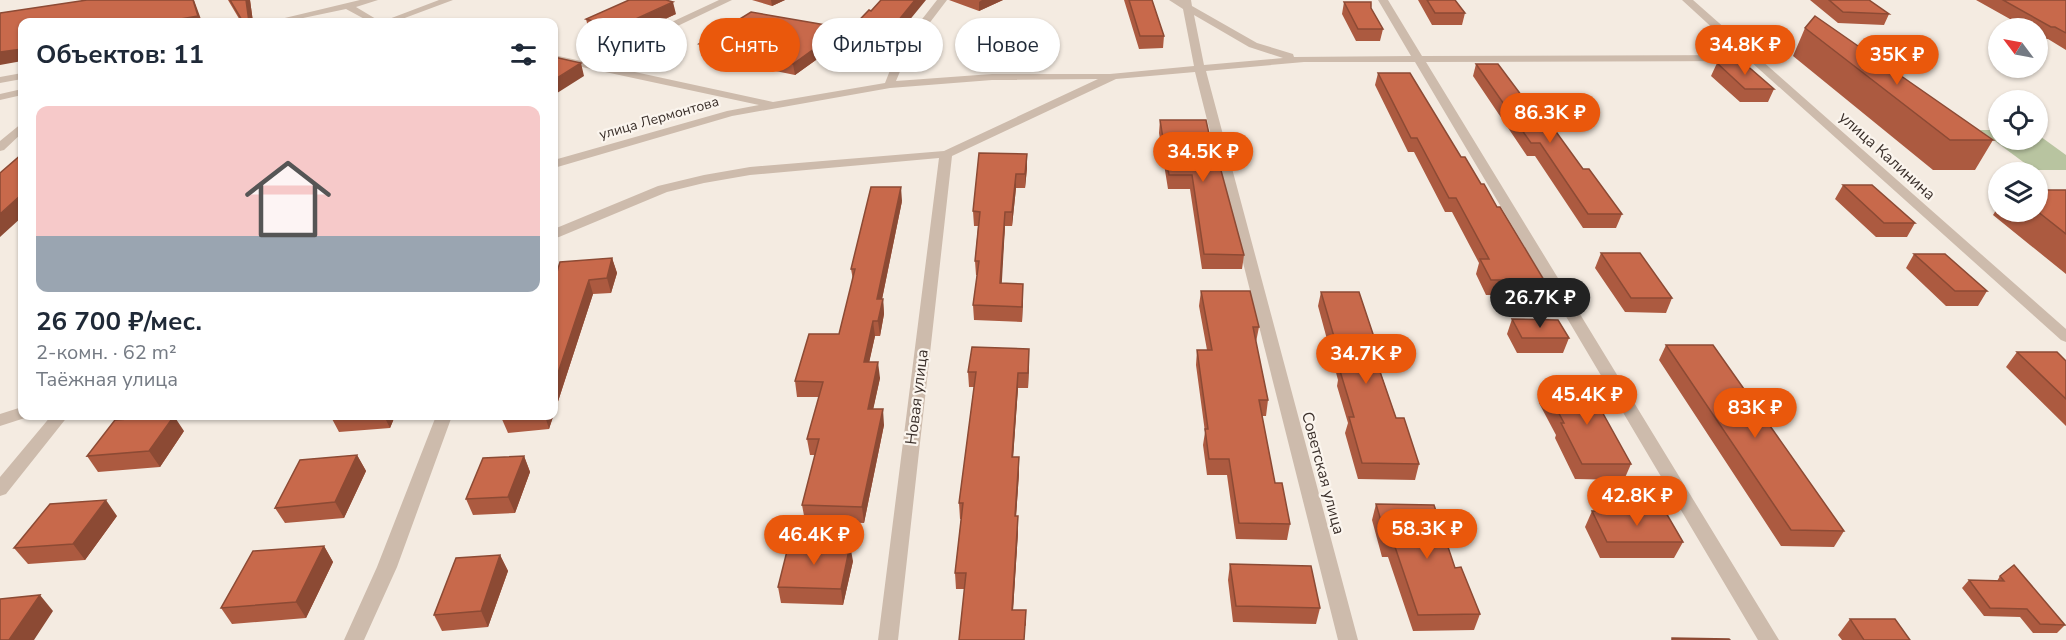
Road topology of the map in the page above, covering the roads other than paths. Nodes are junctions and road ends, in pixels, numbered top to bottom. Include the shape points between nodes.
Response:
1 (373, 0) edge
2 (448, 0) edge
3 (727, 0) edge
4 (942, 0) edge
5 (1383, 0) edge
6 (1687, 0) edge
7 (1182, 2) edge
8 (348, 6) junction
9 (292, 18) edge
10 (369, 18) edge
11 (397, 18) edge
12 (687, 19) edge
13 (1419, 58) junction
14 (1752, 58) junction
15 (558, 59) edge
16 (1304, 59) junction
17 (576, 63) edge
18 (1200, 69) junction
19 (621, 72) edge
20 (1114, 76) junction
21 (18, 77) edge
22 (0, 80) edge
23 (890, 85) junction
24 (18, 93) edge
25 (0, 97) edge
26 (774, 104) junction
27 (18, 131) edge
28 (0, 147) edge
29 (946, 154) junction
30 (558, 163) edge
31 (558, 232) edge
32 (2066, 337) edge
33 (18, 414) edge
34 (0, 420) edge
35 (57, 420) edge
36 (442, 420) edge
37 (0, 489) edge
38 (354, 640) edge
39 (888, 640) edge
40 (1348, 640) edge
41 (1769, 640) edge

1 - 8 street
2 - 11 street
3 - 12 street
4 - 23 street via 899,55
5 - 13 street
6 - 14 street, улица Калинина
7 - 16 street via 1253,45
7 - 18 street, Советская улица via 1197,45
8 - 9 street
8 - 10 street
13 - 14 street
13 - 16 street
13 - 41 street
14 - 32 street, улица Калинина
15 - 17 street
16 - 18 street, улица Лермонтова
18 - 20 street, улица Лермонтова
18 - 40 street, Советская улица
19 - 26 street
20 - 23 street, улица Лермонтова via 992,77
20 - 29 street
21 - 22 street
23 - 26 street, улица Лермонтова
24 - 25 street
26 - 30 street, улица Лермонтова via 656,133
27 - 28 street
29 - 31 street via 750,171 704,179 663,189
29 - 39 street, Новая улица
33 - 34 street
35 - 37 street
36 - 38 street via 387,567

